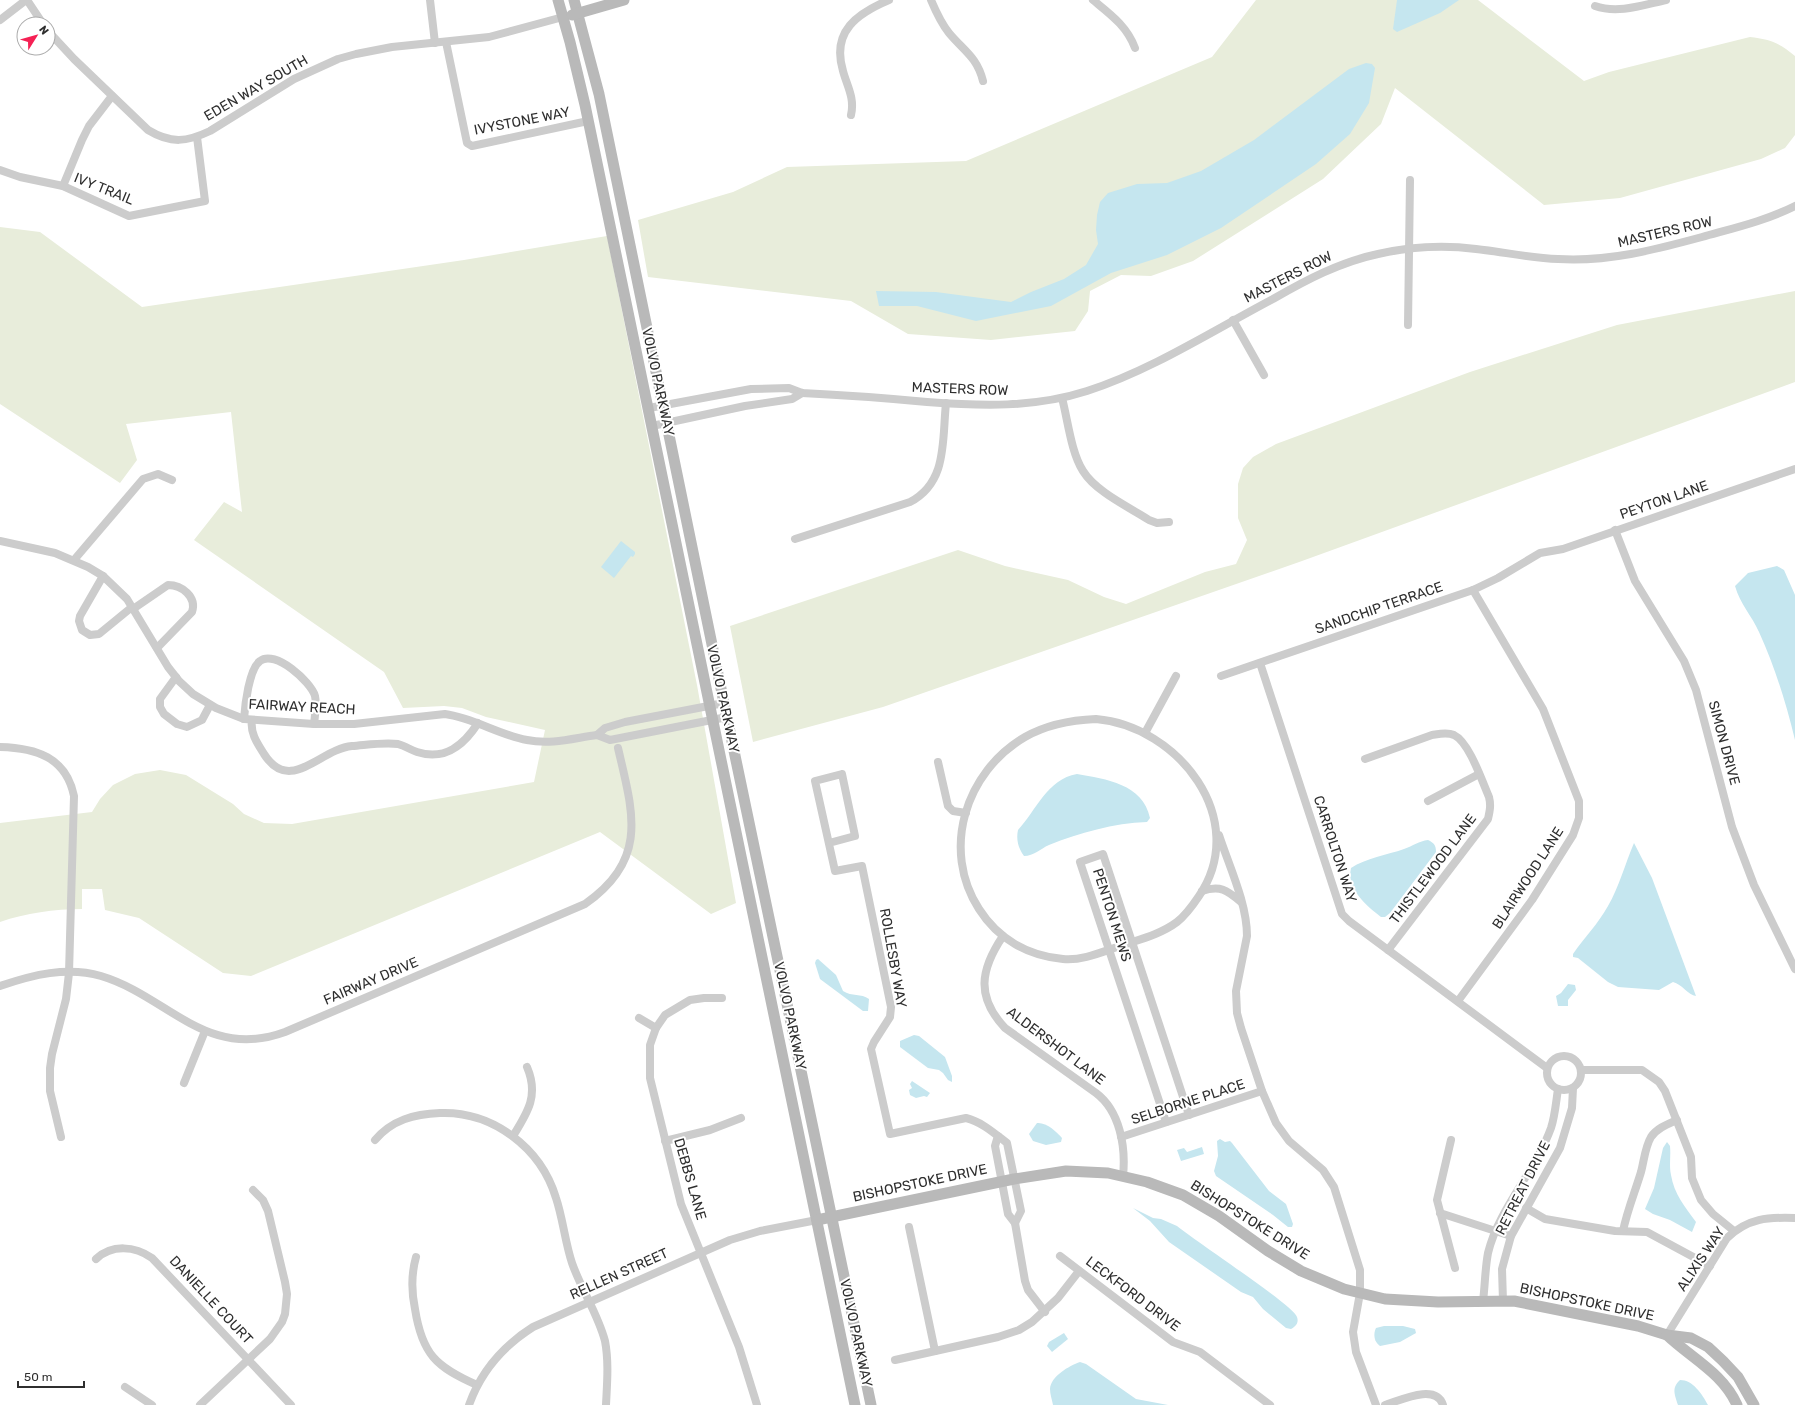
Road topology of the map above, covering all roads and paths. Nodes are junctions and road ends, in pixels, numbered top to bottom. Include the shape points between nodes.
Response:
1 (27, 0) edge
2 (430, 0) edge
3 (558, 0) edge
4 (574, 0) edge
5 (624, 0) edge
6 (889, 0) edge
7 (931, 0) edge
8 (1093, 0) edge
9 (1666, 0) edge
10 (1595, 6) dead end
11 (578, 13) junction
12 (38, 16) edge
13 (563, 17) junction
14 (0, 20) edge
15 (56, 41) edge
16 (446, 42) junction
17 (435, 43) junction
18 (1135, 48) dead end
19 (982, 81) dead end
20 (112, 96) junction
21 (851, 115) dead end
22 (588, 121) junction
23 (197, 137) junction
24 (0, 170) edge
25 (1410, 180) dead end
26 (63, 186) junction
27 (1795, 206) edge
28 (1408, 250) junction
29 (1233, 320) junction
30 (1408, 325) dead end
31 (1264, 375) dead end
32 (802, 393) junction
33 (1062, 398) junction
34 (946, 403) junction
35 (663, 406) junction
36 (649, 408) junction
37 (667, 423) junction
38 (652, 426) junction
39 (1795, 469) edge
40 (172, 480) dead end
41 (1169, 522) dead end
42 (1615, 530) junction
43 (795, 539) dead end
44 (0, 541) edge
45 (1540, 553) joint
46 (74, 560) junction
47 (103, 576) junction
48 (1472, 590) junction
49 (133, 608) junction
50 (157, 648) junction
51 (1260, 663) junction
52 (1176, 676) dead end
53 (1221, 676) dead end
54 (176, 677) junction
55 (724, 703) junction
56 (210, 705) junction
57 (709, 706) junction
58 (727, 717) junction
59 (248, 719) junction
60 (712, 719) junction
61 (478, 723) junction
62 (314, 724) junction
63 (1145, 733) junction
64 (597, 735) junction
65 (0, 747) edge
66 (618, 748) dead end
67 (1365, 759) dead end
68 (938, 762) dead end
69 (1479, 774) junction
70 (1428, 801) dead end
71 (966, 813) junction
72 (1216, 828) junction
73 (829, 843) junction
74 (1202, 892) junction
75 (1242, 902) junction
76 (1003, 936) junction
77 (1132, 942) junction
78 (1110, 950) junction
79 (1388, 950) junction
80 (1795, 969) edge
81 (69, 972) junction
82 (0, 986) edge
83 (722, 998) dead end
84 (1458, 1001) junction
85 (639, 1018) dead end
86 (656, 1028) junction
87 (205, 1031) junction
88 (527, 1067) dead end
89 (1547, 1068) junction
90 (1581, 1070) junction
91 (184, 1083) dead end
92 (1573, 1088) junction
93 (1558, 1089) junction
94 (1262, 1091) junction
95 (1188, 1115) junction
96 (741, 1118) dead end
97 (1677, 1120) junction
98 (1166, 1122) junction
99 (512, 1136) junction
100 (998, 1136) junction
101 (61, 1137) dead end
102 (1121, 1137) junction
103 (375, 1140) dead end
104 (1451, 1140) dead end
105 (665, 1141) junction
106 (1123, 1176) junction
107 (1014, 1178) junction
108 (1001, 1181) junction
109 (253, 1190) dead end
110 (1526, 1208) junction
111 (1440, 1213) junction
112 (832, 1217) junction
113 (1795, 1218) edge
114 (816, 1220) junction
115 (1016, 1223) junction
116 (909, 1227) dead end
117 (1622, 1231) junction
118 (1734, 1231) junction
119 (1497, 1232) junction
120 (1511, 1236) junction
121 (700, 1252) junction
122 (1060, 1256) dead end
123 (416, 1257) dead end
124 (96, 1259) dead end
125 (1710, 1266) junction
126 (1455, 1268) dead end
127 (1079, 1270) junction
128 (1360, 1293) junction
129 (1503, 1301) junction
130 (588, 1302) junction
131 (1483, 1302) junction
132 (1045, 1312) junction
133 (1667, 1335) junction
134 (935, 1351) junction
135 (248, 1360) junction
136 (895, 1360) dead end
137 (477, 1385) junction
138 (124, 1387) dead end
139 (1398, 1403) edge
140 (152, 1405) edge
141 (200, 1405) edge
142 (291, 1405) edge
143 (469, 1405) edge
144 (606, 1405) edge
145 (757, 1405) edge
146 (855, 1405) edge
147 (871, 1405) edge
148 (1270, 1405) edge
149 (1376, 1405) edge
150 (1384, 1405) edge
151 (1443, 1405) edge
152 (1737, 1405) edge
153 (1754, 1405) edge

1 - 12 street
1 - 14 street
2 - 17 street
3 - 13 main road, VOLVO PARKWAY
4 - 11 main road, VOLVO PARKWAY
5 - 11 main road
6 - 21 street via 866,10 850,24 842,42 841,62 852,99
7 - 19 street via 949,33 972,56
8 - 18 street via 1119,22
9 - 10 street via 1620,9
11 - 13 main road
11 - 35 main road, VOLVO PARKWAY via 599,94
13 - 16 street, EDEN WAY SOUTH via 489,36
13 - 22 main road, VOLVO PARKWAY
15 - 20 street, EDEN WAY SOUTH
16 - 17 street, EDEN WAY SOUTH
16 - 22 street, IVYSTONE WAY via 467,143 472,146
17 - 23 street, EDEN WAY SOUTH via 369,51 327,63 294,79
20 - 23 street, EDEN WAY SOUTH via 148,130 158,136 178,140
20 - 26 street via 89,126
22 - 36 main road, VOLVO PARKWAY
23 - 26 street, IVY TRAIL via 205,201 129,216
24 - 26 street, IVY TRAIL
25 - 28 street
27 - 28 street, MASTERS ROW via 1755,223 1654,250 1618,256 1560,259 1453,247
28 - 29 street, MASTERS ROW via 1379,254 1332,269
28 - 30 street
29 - 31 street
29 - 33 street, MASTERS ROW via 1116,381
32 - 34 street, MASTERS ROW
32 - 35 street, MASTERS ROW via 789,388 751,389
32 - 37 street, MASTERS ROW via 792,399
33 - 34 street, MASTERS ROW via 1002,406
33 - 41 street via 1075,453 1090,480 1149,520 1157,523
34 - 43 street via 940,464 934,480 924,493 910,502
35 - 36 street, MASTERS ROW
35 - 37 main road, VOLVO PARKWAY
36 - 38 main road, VOLVO PARKWAY
37 - 38 street, MASTERS ROW
37 - 55 main road, VOLVO PARKWAY
38 - 57 main road, VOLVO PARKWAY
39 - 42 street, PEYTON LANE
40 - 46 street via 158,474 143,479
42 - 45 street, PEYTON LANE via 1563,549
42 - 80 street, SIMON DRIVE via 1635,581 1684,661 1696,690 1732,827 1754,886
44 - 46 street, FAIRWAY REACH via 56,553
45 - 48 street, SANDCHIP TERRACE
46 - 47 street, FAIRWAY REACH
47 - 49 street, FAIRWAY REACH via 122,593
47 - 49 street via 80,616 82,630 90,635 99,634
48 - 51 street, SANDCHIP TERRACE
48 - 84 street, BLAIRWOOD LANE via 1543,709 1579,801 1579,818 1573,835 1532,900
49 - 50 street, FAIRWAY REACH
49 - 50 street via 168,585 179,587 193,600 192,612
50 - 54 street, FAIRWAY REACH
51 - 53 street, SANDCHIP TERRACE
51 - 79 street, CARROLTON WAY via 1342,914
52 - 63 street
54 - 56 street, FAIRWAY REACH via 193,694
54 - 56 street via 160,699 160,707 164,714 177,724 187,727 202,720
55 - 57 street, FAIRWAY REACH
55 - 58 main road, VOLVO PARKWAY
56 - 59 street, FAIRWAY REACH
57 - 60 main road, VOLVO PARKWAY
57 - 64 street, FAIRWAY REACH via 626,722 605,728
58 - 60 street, FAIRWAY REACH
58 - 112 main road, VOLVO PARKWAY
59 - 61 street via 254,737 268,761 282,770 293,771 302,769 343,747 396,744 426,754 443,753 464,742
59 - 62 street, FAIRWAY REACH
59 - 62 street via 247,694 257,664 268,658 278,660 310,686 315,699
60 - 64 street, FAIRWAY REACH via 610,740
60 - 114 main road, VOLVO PARKWAY
61 - 62 street, FAIRWAY REACH via 445,714 354,724
61 - 64 street, FAIRWAY REACH via 515,737 536,741 568,740
63 - 71 street via 1123,724 1096,719 1040,730 1014,745 989,768 973,793
63 - 72 street via 1171,750 1190,770 1205,794
65 - 81 street via 32,750 45,755 60,767 73,790
66 - 87 street, FAIRWAY DRIVE via 631,803 633,832 622,867 605,889 596,896 578,907 274,1035 258,1039 235,1039
67 - 69 street, THISTLEWOOD LANE via 1432,735 1454,735 1462,742
68 - 71 street via 948,806 953,811
69 - 70 street
69 - 79 street, THISTLEWOOD LANE via 1489,797 1491,809 1488,818
71 - 76 street via 960,848 965,878 983,916
72 - 74 street via 1216,854
72 - 75 street
73 - 73 street, ROLLESBY WAY via 815,781 842,774 855,836
73 - 100 street, ROLLESBY WAY via 835,871 862,866 891,1007 890,1017 872,1049 890,1134 966,1118 976,1120
74 - 75 street via 1220,888
74 - 77 street via 1176,923 1156,934
75 - 94 street via 1247,936 1236,1001 1241,1028
76 - 78 street via 1030,952 1060,959 1096,955
76 - 102 street, ALDERSHOT LANE via 990,957 985,976 985,989 996,1017 1005,1028 1104,1099 1112,1111
77 - 78 street
77 - 78 street, PENTON MEWS via 1103,854 1080,862
77 - 95 street, PENTON MEWS
78 - 98 street, PENTON MEWS
79 - 84 street, CARROLTON WAY
81 - 82 street, FAIRWAY DRIVE via 37,974
81 - 87 street, FAIRWAY DRIVE via 100,976 130,988
81 - 101 street via 66,999 50,1068 50,1091
83 - 86 street, DEBBS LANE via 690,1000 665,1016
84 - 89 street, CARROLTON WAY
85 - 86 street
86 - 105 street, DEBBS LANE via 650,1045 650,1078
87 - 91 street
88 - 99 street via 532,1081 531,1102
89 - 90 street via 1554,1058 1565,1055 1576,1060
89 - 93 street via 1547,1078
90 - 92 street via 1580,1080
90 - 97 street via 1642,1070 1659,1082
92 - 93 street
92 - 110 street, RETREAT DRIVE via 1572,1108 1560,1148
93 - 119 street, RETREAT DRIVE via 1556,1109 1543,1146
94 - 95 street, SELBORNE PLACE
94 - 128 street via 1282,1133 1324,1170 1334,1186 1359,1262
95 - 98 street, SELBORNE PLACE
96 - 105 street via 710,1130
97 - 117 street via 1660,1128 1652,1135 1647,1145
97 - 118 street via 1691,1157 1692,1178 1701,1200
98 - 102 street, SELBORNE PLACE
99 - 103 street via 489,1122 459,1113 444,1113 424,1114 399,1120
99 - 130 street via 533,1155 551,1184 572,1262
100 - 107 street, ROLLESBY WAY via 1007,1143
100 - 108 street via 995,1146
102 - 106 street, ALDERSHOT LANE via 1125,1160
104 - 111 street via 1437,1200
105 - 121 street, DEBBS LANE via 681,1204
106 - 107 main road, BISHOPSTOKE DRIVE via 1066,1171
106 - 128 main road, BISHOPSTOKE DRIVE via 1183,1195 1301,1271
107 - 108 main road, BISHOPSTOKE DRIVE
107 - 115 street, ROLLESBY WAY via 1020,1212
108 - 112 main road, BISHOPSTOKE DRIVE
108 - 115 street via 1008,1214
109 - 135 street via 263,1200 268,1211 287,1294 282,1322 270,1339
110 - 117 street via 1545,1219
110 - 120 street, RETREAT DRIVE
111 - 119 street
111 - 126 street
112 - 114 main road, BISHOPSTOKE DRIVE
112 - 147 main road, VOLVO PARKWAY
113 - 118 street, ALIXIS WAY via 1760,1219
114 - 121 street, RELLEN STREET via 746,1235
114 - 146 main road, VOLVO PARKWAY
115 - 132 street via 1025,1281 1028,1290
116 - 134 street
117 - 125 street via 1647,1232
118 - 125 street, ALIXIS WAY
119 - 120 street
119 - 131 street, RETREAT DRIVE via 1489,1253
120 - 129 street, RETREAT DRIVE via 1502,1269
121 - 130 street, RELLEN STREET
121 - 145 street, DEBBS LANE via 739,1347
122 - 127 street, LECKFORD DRIVE
123 - 137 street via 411,1278 412,1292 422,1340 428,1351 443,1367
124 - 135 street, DANIELLE COURT via 120,1248 138,1250 147,1255 168,1273
125 - 133 street, ALIXIS WAY
127 - 132 street
127 - 148 street, LECKFORD DRIVE via 1173,1342 1200,1352
128 - 131 main road, BISHOPSTOKE DRIVE via 1385,1298 1438,1302
128 - 149 street via 1353,1332 1356,1352
129 - 131 main road, BISHOPSTOKE DRIVE
129 - 133 main road, BISHOPSTOKE DRIVE via 1514,1301 1638,1326
130 - 137 street, RELLEN STREET via 519,1336 494,1359
130 - 144 street via 604,1340 607,1358
132 - 134 street via 1019,1330
133 - 152 main road, BISHOPSTOKE DRIVE via 1680,1348 1712,1371
133 - 153 main road, BISHOPSTOKE DRIVE via 1691,1338 1708,1347 1738,1377
134 - 136 street
135 - 141 street
135 - 142 street, DANIELLE COURT
137 - 143 street, RELLEN STREET
138 - 140 street
139 - 150 street
139 - 151 street via 1426,1393 1435,1394

